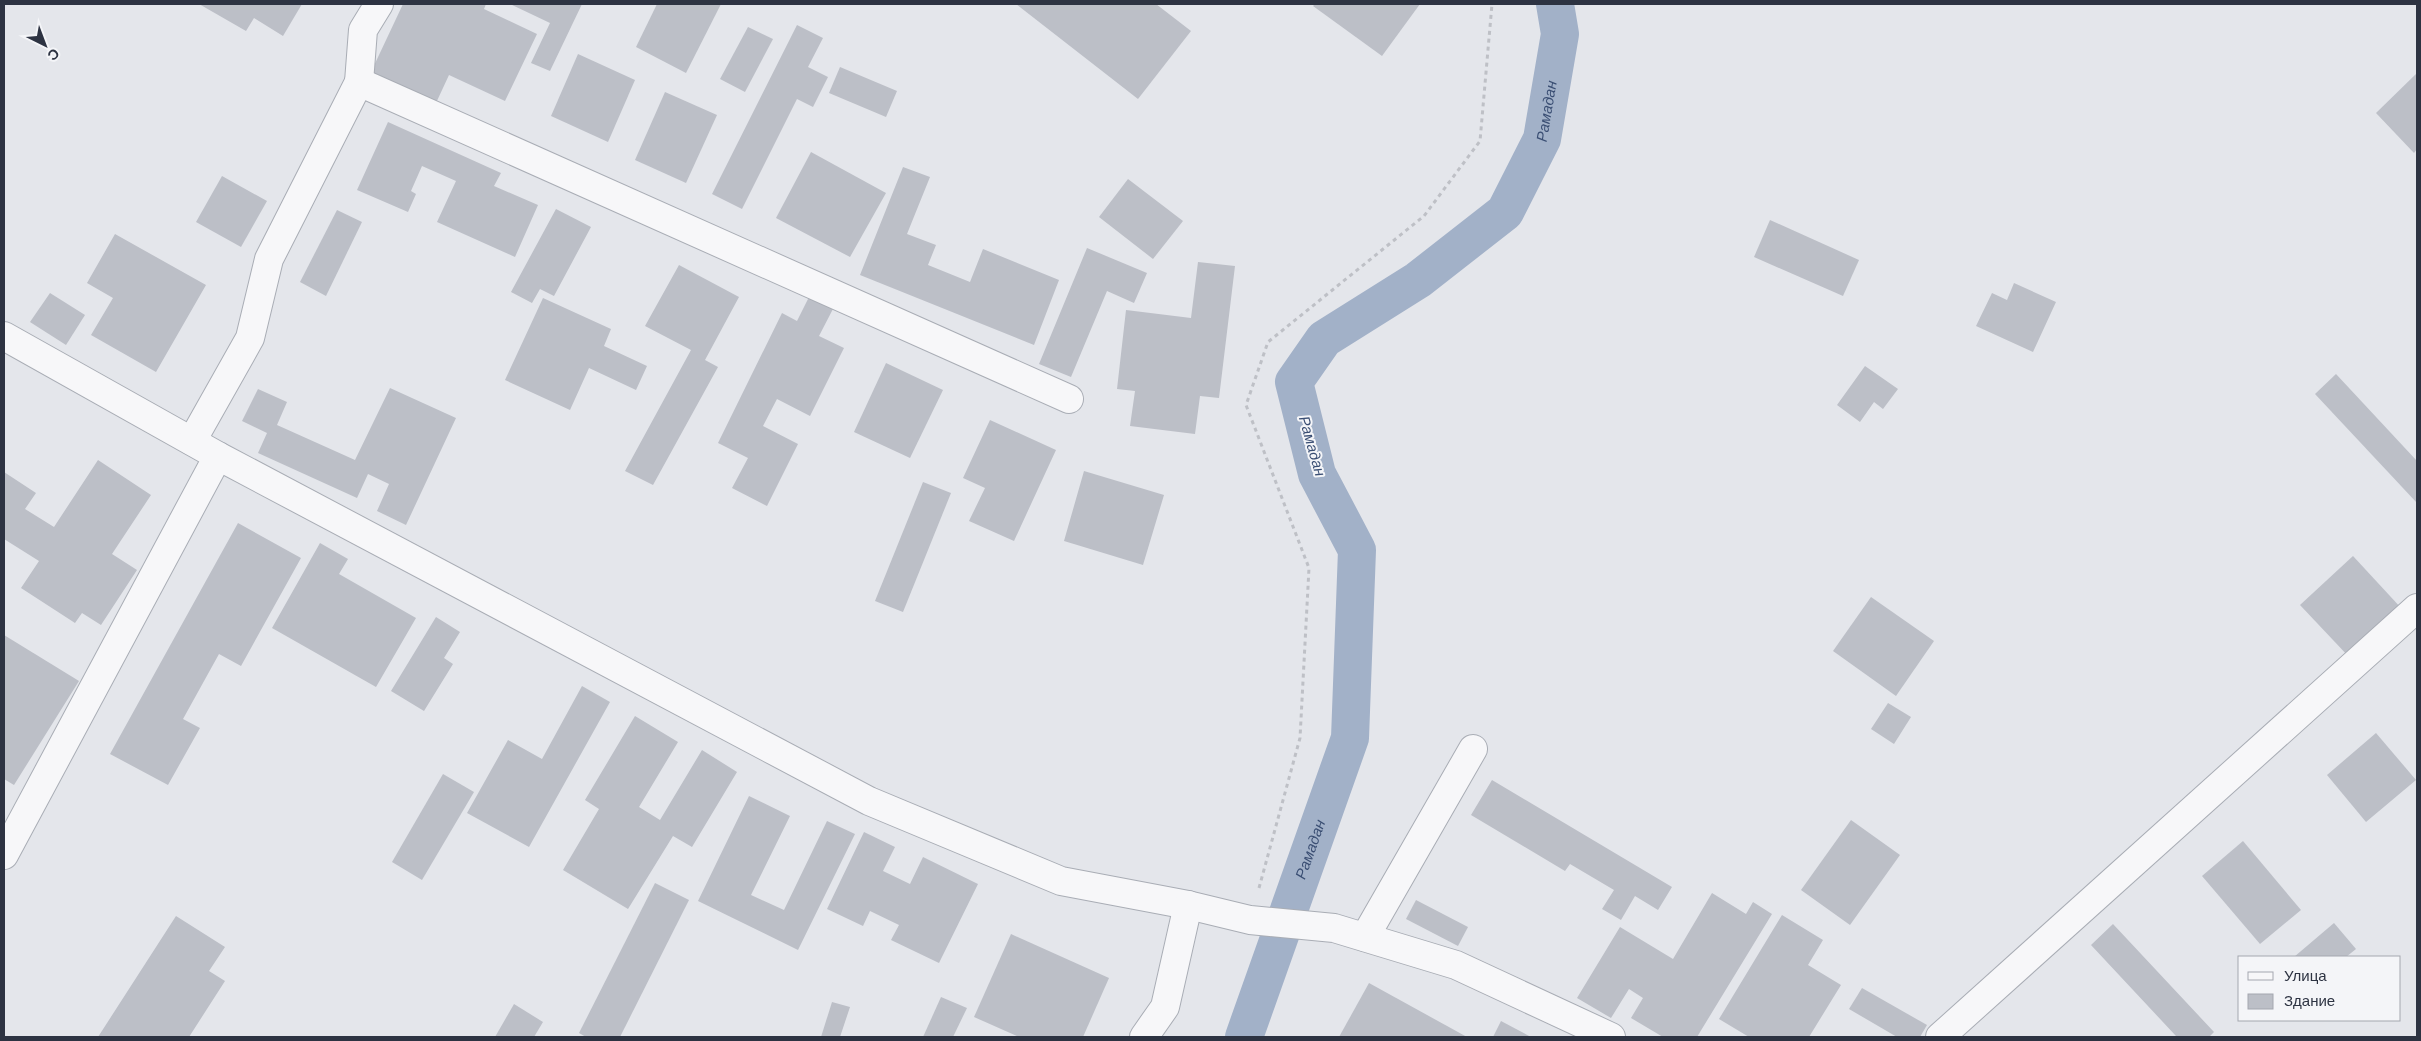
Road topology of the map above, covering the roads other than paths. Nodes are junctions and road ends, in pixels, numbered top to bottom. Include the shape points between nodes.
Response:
1 (379, 4) edge
2 (359, 82) junction
3 (4, 336) edge
4 (1069, 399) dead end
5 (192, 441) junction
6 (218, 456) junction
7 (2417, 608) edge
8 (1473, 749) dead end
9 (4, 856) edge
10 (1188, 905) junction
11 (1365, 937) junction
12 (1144, 1037) edge
13 (1610, 1037) edge
14 (1940, 1037) edge

1 - 2 street via 364,30
2 - 4 street
2 - 5 street via 269,259 250,338
3 - 5 street
5 - 6 street
6 - 9 street
6 - 10 street via 869,802 1061,881
7 - 14 street
8 - 11 street
10 - 11 street via 1250,920 1334,928
10 - 12 street via 1165,1006
11 - 13 street via 1456,965

